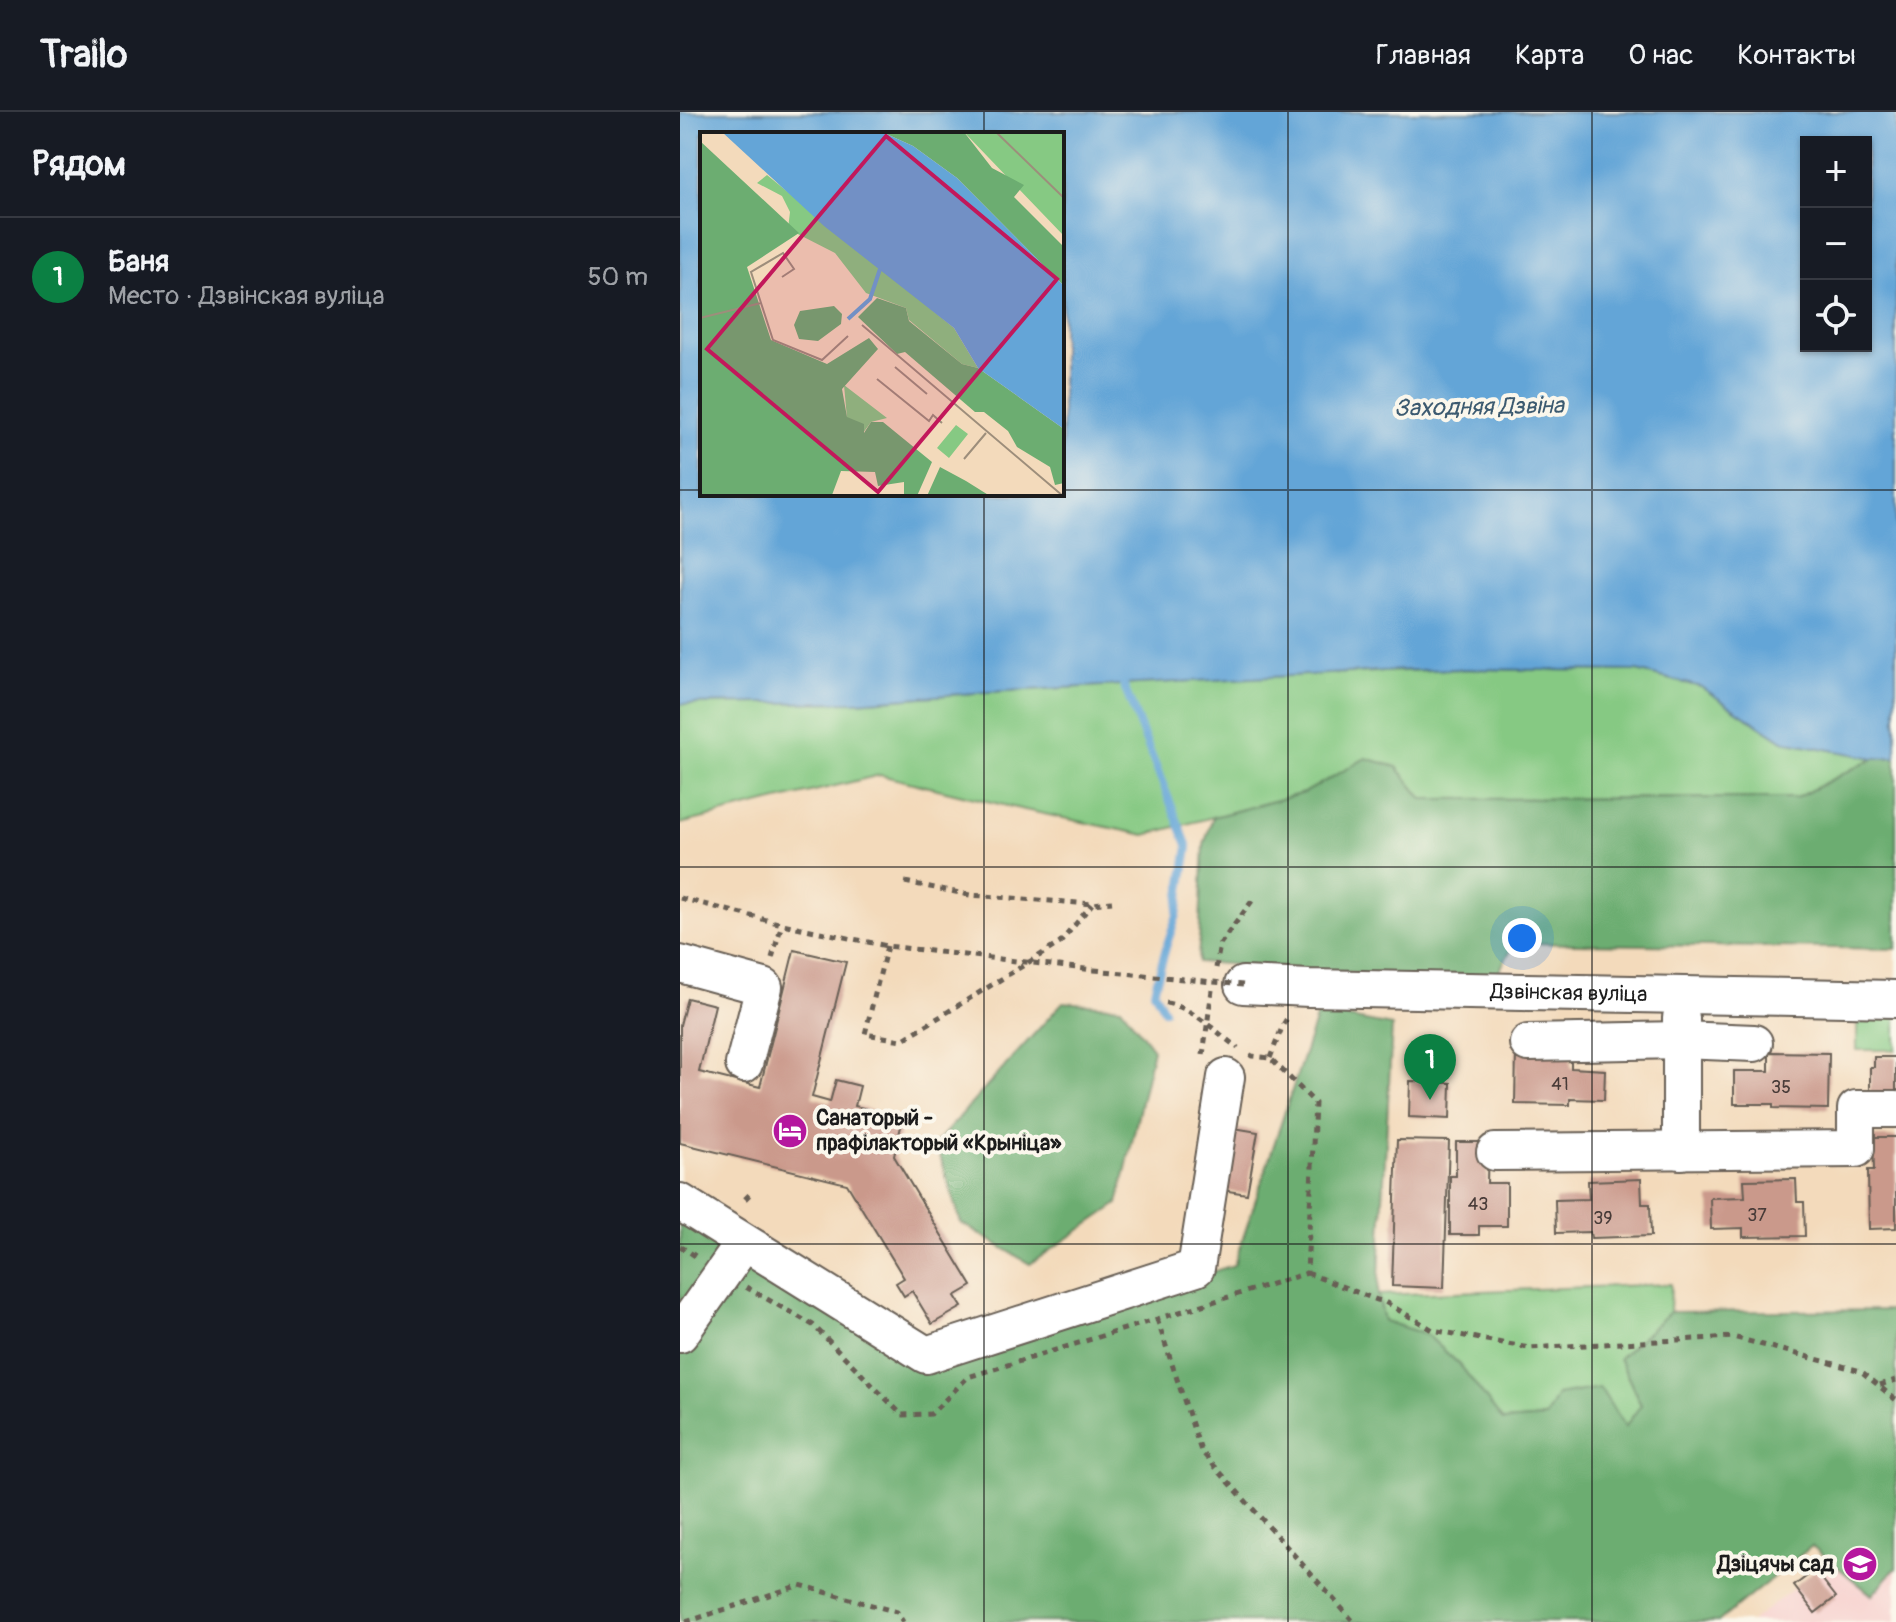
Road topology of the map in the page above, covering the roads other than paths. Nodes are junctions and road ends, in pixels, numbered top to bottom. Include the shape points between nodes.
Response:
1 (680, 964) edge
2 (1243, 985) road end
3 (1681, 997) junction
4 (1896, 999) edge
5 (1681, 1040) junction
6 (1528, 1043) dead end
7 (1754, 1043) dead end
8 (1239, 1061) road end
9 (744, 1064) dead end
10 (1896, 1109) edge
11 (1681, 1151) junction
12 (1495, 1152) dead end
13 (680, 1202) edge
14 (744, 1243) junction
15 (680, 1334) edge

1 - 9 street via 764,987
2 - 3 street, Дзвінская вуліца
3 - 4 street, Дзвінская вуліца
3 - 5 street
5 - 6 street
5 - 7 street
5 - 11 street
8 - 14 street via 1196,1268 926,1355
10 - 11 street via 1856,1109 1856,1149
11 - 12 street
13 - 14 street
14 - 15 street

